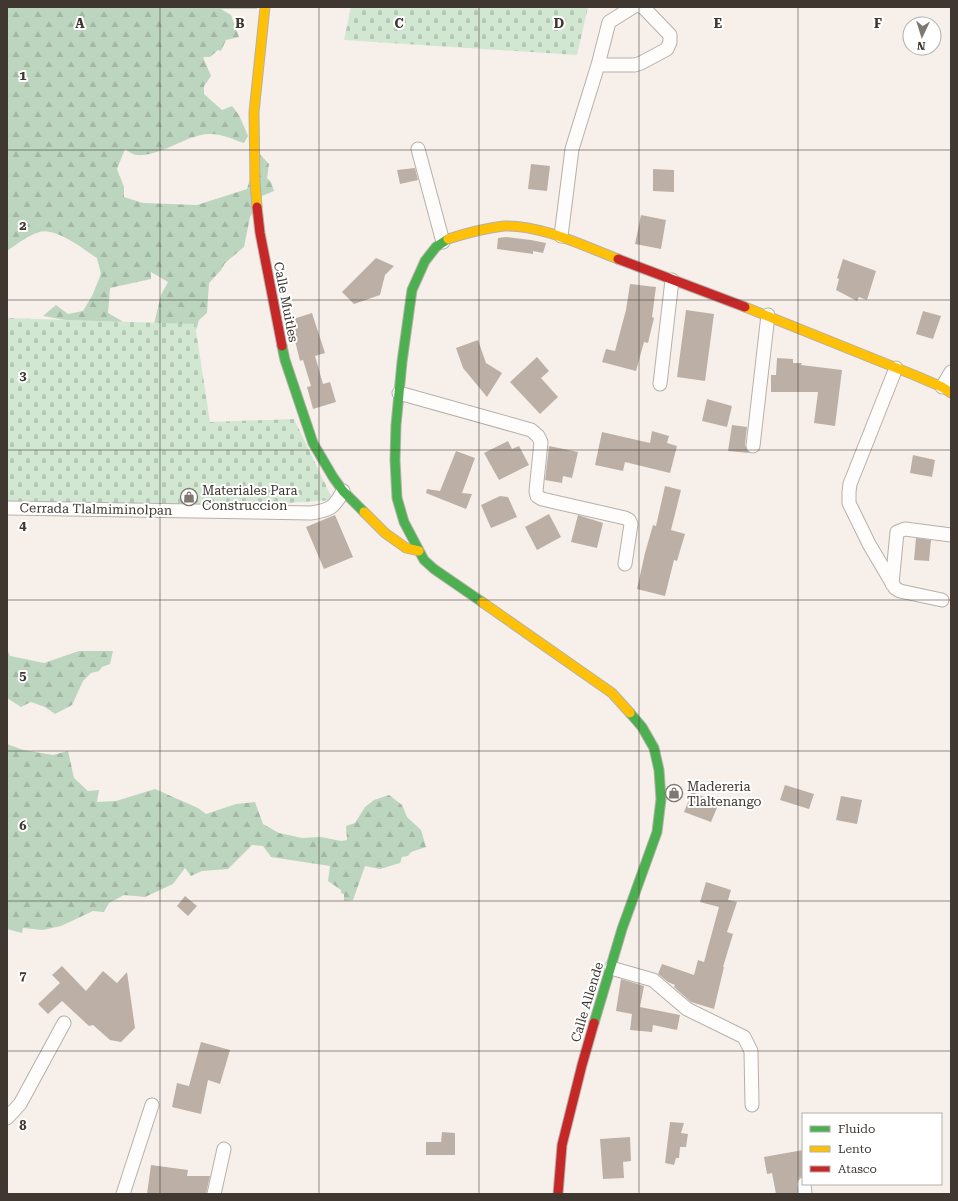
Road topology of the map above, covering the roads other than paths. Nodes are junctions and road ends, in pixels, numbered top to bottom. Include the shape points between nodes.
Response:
1 (264, 7) edge
2 (633, 7) edge
3 (642, 7) edge
4 (598, 66) junction
5 (418, 149) dead end
6 (561, 236) junction
7 (443, 242) junction
8 (672, 280) junction
9 (768, 315) junction
10 (896, 368) junction
11 (951, 372) edge
12 (660, 384) dead end
13 (947, 390) edge
14 (399, 393) junction
15 (753, 446) dead end
16 (343, 491) junction
17 (7, 508) edge
18 (951, 535) edge
19 (418, 551) junction
20 (624, 564) dead end
21 (892, 584) junction
22 (942, 600) dead end
23 (611, 968) junction
24 (64, 1023) dead end
25 (152, 1105) dead end
26 (752, 1105) dead end
27 (7, 1118) edge
28 (224, 1149) dead end
29 (123, 1194) edge
30 (214, 1194) edge
31 (558, 1194) edge

1 - 16 street, Calle Muitles via 254,112 255,182 260,233 284,360 313,443
2 - 4 street via 610,22
3 - 4 street via 670,36 668,49 641,63
4 - 6 street via 572,149
5 - 7 street
6 - 7 street via 506,226 476,230
6 - 8 street
7 - 14 street via 425,261 412,290
8 - 9 street
8 - 12 street
9 - 10 street
9 - 15 street
10 - 13 street
10 - 21 street via 849,492 849,503
11 - 13 street
14 - 19 street via 395,460 397,498 404,522
14 - 20 street via 530,430 538,436 541,442 537,496 629,520 631,524
16 - 17 street, Cerrada Tlalmiminolpan via 336,504 311,513
16 - 19 street, Calle Muitles via 385,533 401,545
18 - 21 street via 905,529 897,532
19 - 23 street, Calle Allende via 434,569 612,693 642,728 654,748 661,780 659,822
21 - 22 street via 900,591
23 - 26 street via 654,980 687,1009 744,1037 751,1051
23 - 31 street, Calle Allende via 582,1065 562,1145
24 - 27 street via 20,1104
25 - 29 street
28 - 30 street

